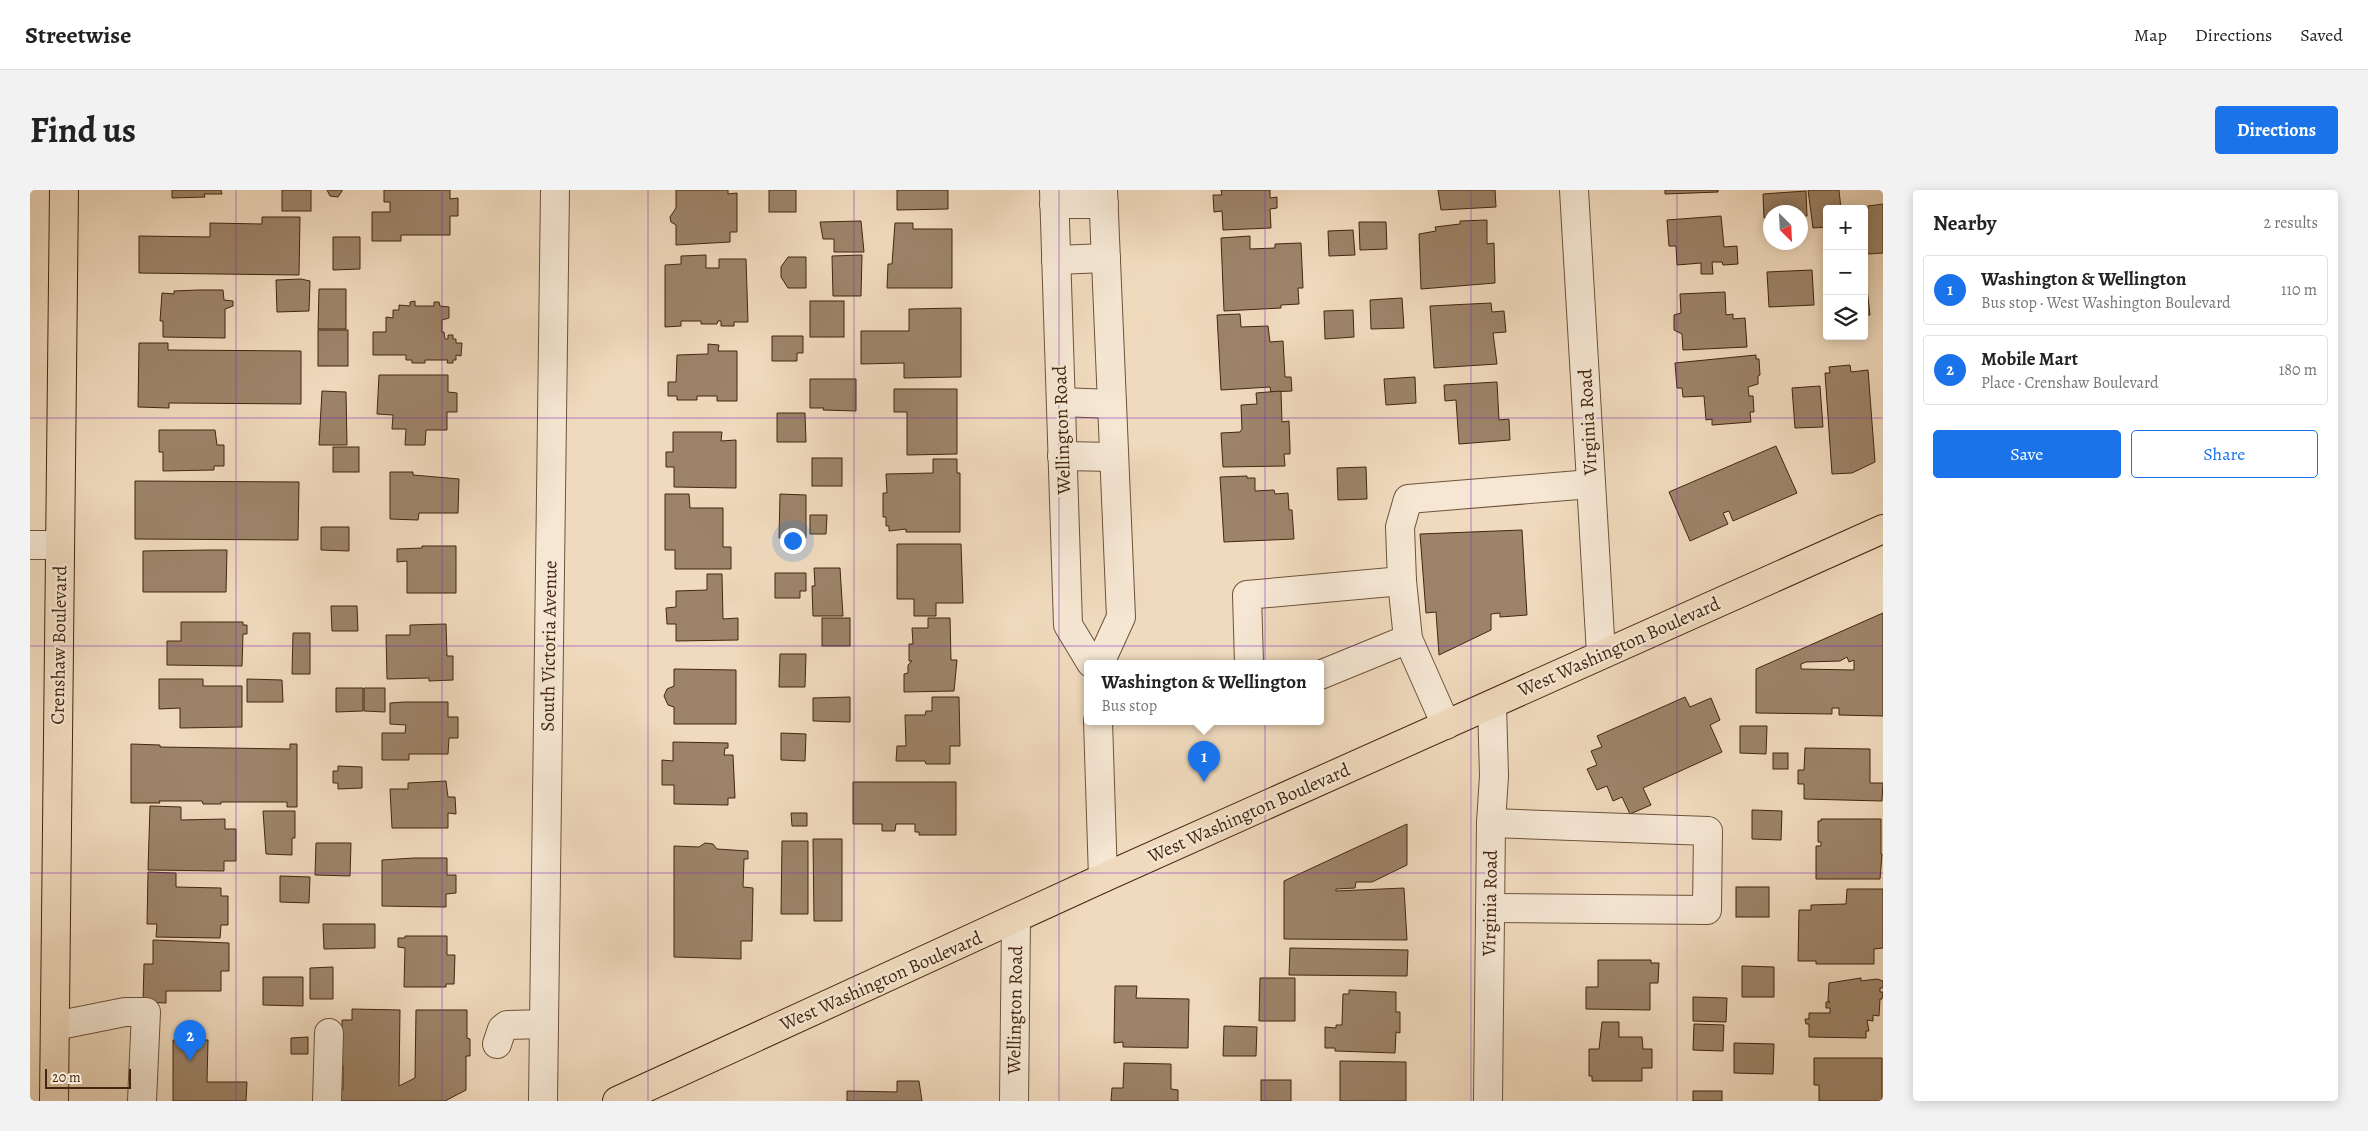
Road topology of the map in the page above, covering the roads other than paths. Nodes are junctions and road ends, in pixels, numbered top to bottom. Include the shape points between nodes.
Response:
1 (64, 190) edge
2 (555, 190) edge
3 (1574, 190) edge
4 (1054, 197) edge
5 (1104, 197) edge
6 (1106, 258) junction
7 (1056, 260) junction
8 (1061, 402) junction
9 (1112, 404) junction
10 (1062, 456) junction
11 (1114, 456) junction
12 (1591, 484) junction
13 (1883, 530) edge
14 (30, 545) edge
15 (60, 545) junction
16 (1402, 581) junction
17 (1408, 639) junction
18 (1601, 654) junction
19 (1089, 660) edge
20 (1101, 660) edge
21 (1249, 660) edge
22 (1324, 673) edge
23 (1492, 705) junction
24 (1098, 725) edge
25 (1446, 725) junction
26 (1491, 823) junction
27 (1104, 878) junction
28 (1490, 908) junction
29 (1016, 920) junction
30 (544, 1024) junction
31 (55, 1026) junction
32 (329, 1033) dead end
33 (497, 1044) dead end
34 (54, 1101) edge
35 (142, 1101) edge
36 (327, 1101) edge
37 (543, 1101) edge
38 (617, 1101) edge
39 (1014, 1101) edge
40 (1488, 1101) edge

1 - 15 main road, Crenshaw Boulevard
2 - 30 street, South Victoria Avenue
3 - 12 street, Virginia Road
4 - 5 street
4 - 7 street, Wellington Road
5 - 6 street
6 - 7 street
6 - 9 street
7 - 8 street, Wellington Road
8 - 9 street
8 - 10 street, Wellington Road
9 - 11 street
10 - 11 street
10 - 19 street, Wellington Road via 1068,625
11 - 20 street via 1121,617
12 - 16 street via 1408,499 1400,527
12 - 18 street, Virginia Road
13 - 18 main road, West Washington Boulevard
14 - 15 street
15 - 31 main road, Crenshaw Boulevard
16 - 17 street
16 - 21 street via 1247,595
17 - 22 street
17 - 25 street
18 - 23 main road, West Washington Boulevard
23 - 25 main road, West Washington Boulevard
23 - 26 street, Virginia Road via 1494,776
24 - 27 street
25 - 27 main road, West Washington Boulevard
26 - 28 street, Virginia Road
26 - 28 street via 1708,831 1707,910
27 - 29 main road, West Washington Boulevard
28 - 40 street, Virginia Road
29 - 38 main road, West Washington Boulevard
29 - 39 street, Wellington Road
30 - 33 street via 508,1025 502,1029
30 - 37 street, South Victoria Avenue
31 - 34 main road, Crenshaw Boulevard
31 - 35 street via 125,1012 146,1012
32 - 36 street

